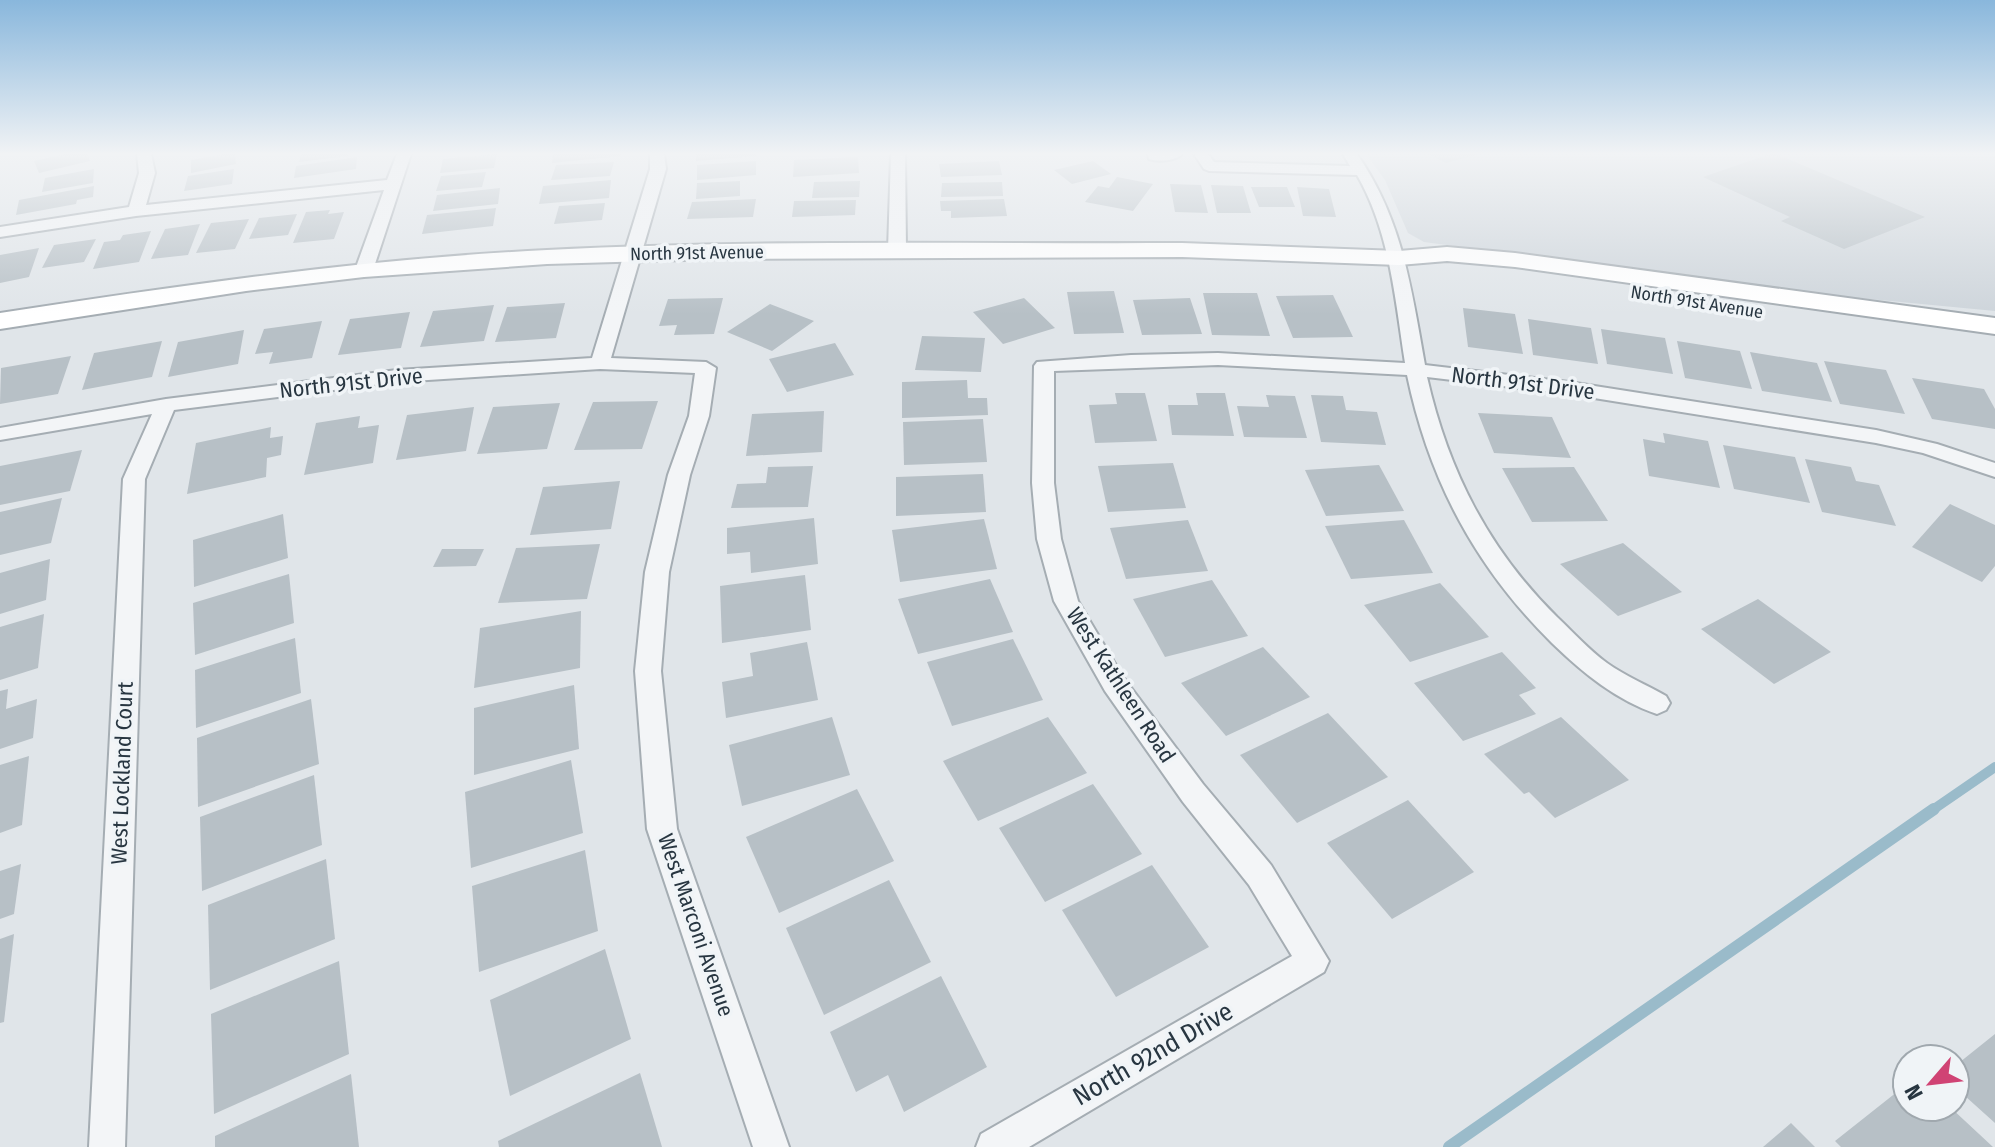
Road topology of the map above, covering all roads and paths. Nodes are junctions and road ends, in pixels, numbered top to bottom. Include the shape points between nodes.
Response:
1 (137, 208) edge
2 (165, 208) edge
3 (387, 208) edge
4 (647, 208) edge
5 (899, 208) edge
6 (1378, 208) edge
7 (136, 211) junction
8 (0, 232) edge
9 (897, 251) junction
10 (633, 254) junction
11 (1399, 258) junction
12 (364, 270) junction
13 (1849, 317) junction
14 (0, 321) edge
15 (1995, 326) edge
16 (1995, 346) edge
17 (600, 363) junction
18 (1044, 366) joint
19 (706, 368) joint
20 (1416, 370) junction
21 (166, 405) junction
22 (0, 434) edge
23 (1995, 470) edge
24 (1657, 703) dead end
25 (1313, 961) joint
26 (107, 1147) edge
27 (771, 1147) edge
28 (994, 1147) edge

1 - 7 street
2 - 7 street
3 - 12 street
4 - 10 street
5 - 9 street
6 - 11 street
7 - 8 street
9 - 10 main road, North 91st Avenue
9 - 11 main road, North 91st Avenue via 1233,250
10 - 12 main road, North 91st Avenue
10 - 17 street
11 - 13 main road, North 91st Avenue via 1453,272
11 - 20 street
12 - 14 main road, North 91st Avenue
13 - 15 main road, North 91st Avenue
13 - 16 main road, North 91st Avenue
17 - 19 street, North 91st Drive
17 - 21 street, North 91st Drive via 397,376
18 - 20 street, North 91st Drive via 1246,360
18 - 25 street, West Kathleen Road via 1043,483 1049,539 1066,601 1114,684 1260,875
19 - 27 street, West Marconi Avenue via 699,416 657,572 648,671 662,829
20 - 23 street, North 91st Drive via 1535,382 1839,431 1922,446
20 - 24 street via 1447,483 1478,539 1514,587 1598,670
21 - 22 street, North 91st Drive
21 - 26 street, West Lockland Court via 134,479
25 - 28 street, North 92nd Drive

